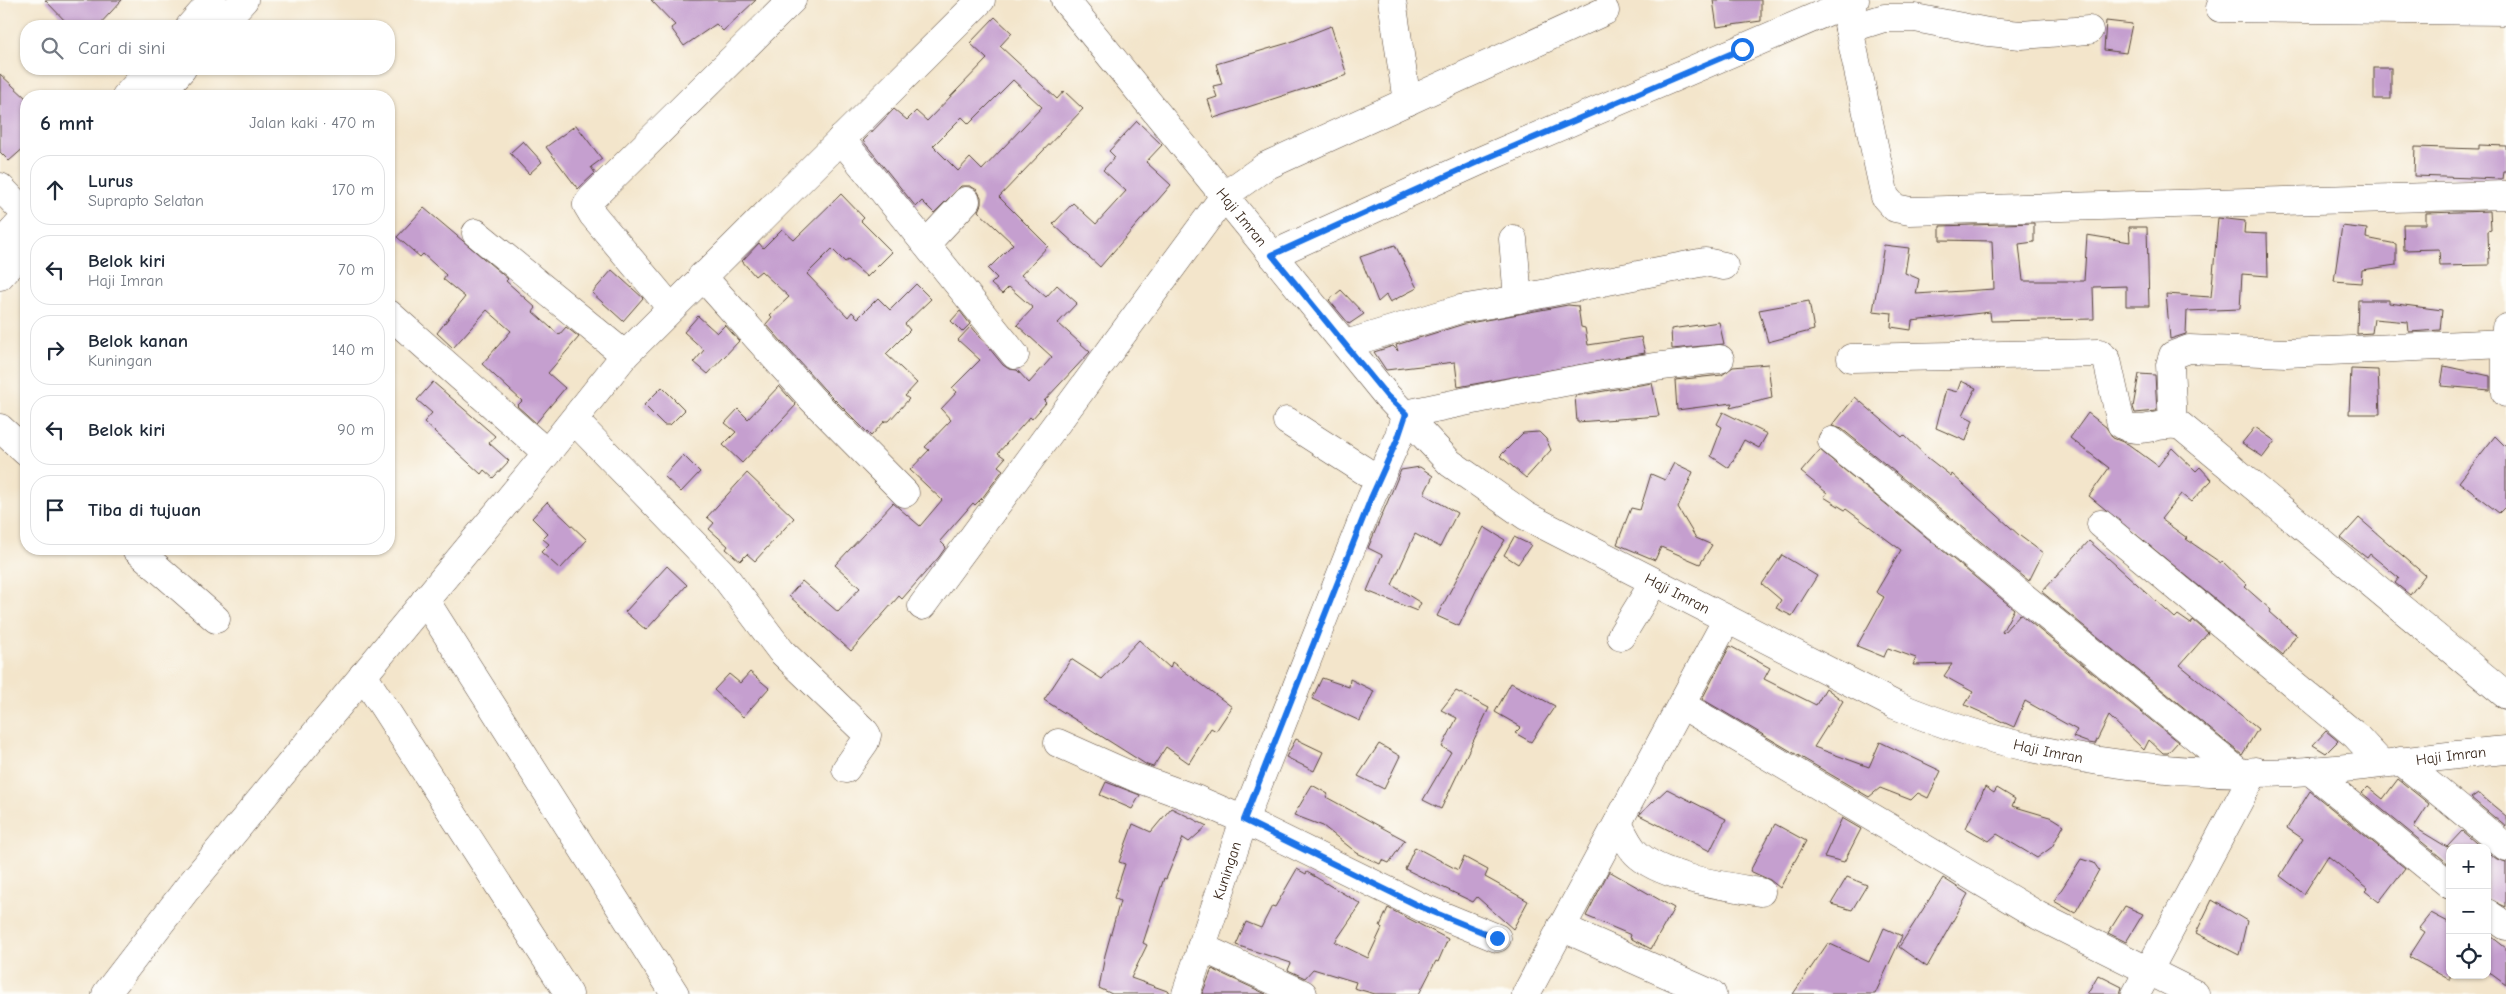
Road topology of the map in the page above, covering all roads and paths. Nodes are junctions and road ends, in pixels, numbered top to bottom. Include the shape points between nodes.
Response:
1 (213, 0) edge
2 (244, 0) edge
3 (792, 0) edge
4 (981, 0) edge
5 (1065, 0) edge
6 (1392, 0) edge
7 (2220, 8) dead end
8 (1605, 11) dead end
9 (2506, 11) edge
10 (1849, 12) edge
11 (195, 20) edge
12 (226, 20) edge
13 (2089, 30) dead end
14 (145, 75) edge
15 (177, 75) edge
16 (132, 90) edge
17 (163, 90) edge
18 (1407, 102) junction
19 (842, 139) junction
20 (0, 187) edge
21 (1225, 195) junction
22 (2506, 195) edge
23 (966, 201) dead end
24 (20, 209) edge
25 (20, 222) edge
26 (476, 233) dead end
27 (1513, 239) dead end
28 (926, 244) junction
29 (0, 245) edge
30 (20, 253) edge
31 (1272, 255) junction
32 (1724, 266) dead end
33 (0, 276) edge
34 (702, 276) junction
35 (1518, 298) junction
36 (670, 308) junction
37 (395, 319) edge
38 (2506, 336) edge
39 (1346, 344) junction
40 (624, 355) junction
41 (1014, 355) dead end
42 (1851, 358) dead end
43 (1720, 359) dead end
44 (2506, 393) edge
45 (1406, 414) junction
46 (574, 420) junction
47 (1287, 421) dead end
48 (2173, 424) junction
49 (0, 428) edge
50 (1832, 441) dead end
51 (20, 446) edge
52 (547, 453) junction
53 (1379, 480) junction
54 (905, 493) dead end
55 (2102, 524) dead end
56 (143, 555) edge
57 (1654, 582) junction
58 (425, 600) junction
59 (922, 606) dead end
60 (216, 619) dead end
61 (1727, 619) junction
62 (1621, 636) dead end
63 (363, 675) junction
64 (2506, 695) edge
65 (1682, 705) junction
66 (1058, 743) dead end
67 (2506, 750) edge
68 (2391, 762) junction
69 (846, 769) dead end
70 (2310, 771) junction
71 (2247, 772) junction
72 (1244, 820) junction
73 (1618, 823) junction
74 (2506, 847) edge
75 (2446, 882) edge
76 (1761, 892) dead end
77 (2491, 916) edge
78 (2506, 926) edge
79 (1561, 927) junction
80 (1497, 938) dead end
81 (1202, 947) junction
82 (2149, 969) junction
83 (106, 994) edge
84 (569, 994) edge
85 (675, 994) edge
86 (1186, 994) edge
87 (1303, 994) edge
88 (1526, 994) edge
89 (1712, 994) edge
90 (2136, 994) edge
91 (2196, 994) edge

1 - 11 street
2 - 12 street
3 - 36 street via 587,205
4 - 19 street
5 - 21 street, Haji Imran
6 - 18 street
7 - 9 street
8 - 18 street
10 - 13 street via 1884,18 1915,18 2022,35
10 - 22 street via 1885,197 1895,208 1910,211
10 - 31 street via 1482,160
14 - 16 street
15 - 17 street
18 - 21 street via 1266,166
19 - 28 street
19 - 34 street
20 - 24 street
21 - 31 street, Haji Imran
21 - 59 street
23 - 28 street
25 - 29 street
26 - 40 street
27 - 35 street
28 - 41 street
30 - 33 street
31 - 39 street, Haji Imran
32 - 35 street via 1705,262
34 - 36 street
34 - 54 street via 812,399
35 - 39 street via 1460,309
36 - 40 street
37 - 52 street
38 - 44 street
38 - 48 street via 2286,353 2189,349 2173,355 2170,365
39 - 45 street, Haji Imran via 1387,396
40 - 46 street
42 - 48 street via 2099,353 2107,360 2121,424 2135,430
43 - 45 street via 1568,380
45 - 53 street, Kuningan
45 - 57 street, Haji Imran via 1450,463 1480,485 1526,516
46 - 52 street
46 - 69 street via 722,573 781,651 867,735
47 - 53 street
48 - 64 street via 2188,431
49 - 51 street
50 - 71 street
52 - 58 street
53 - 72 street, Kuningan
55 - 68 street
56 - 60 street
57 - 61 street, Haji Imran
57 - 62 street
58 - 63 street
58 - 85 street
61 - 65 street
61 - 71 street, Haji Imran via 1895,705 1955,728 2043,750 2132,765
63 - 83 street via 186,890
63 - 84 street
65 - 73 street
65 - 82 street via 2039,916
66 - 72 street
67 - 68 street, Haji Imran
68 - 70 street, Haji Imran
68 - 74 street
70 - 71 street, Haji Imran
70 - 75 street
71 - 82 street
72 - 80 street via 1421,907
72 - 81 street, Kuningan
73 - 76 street via 1636,853 1659,868 1710,883
73 - 79 street
77 - 78 street
79 - 88 street
79 - 89 street
81 - 86 street, Kuningan
81 - 87 street
82 - 90 street
82 - 91 street

